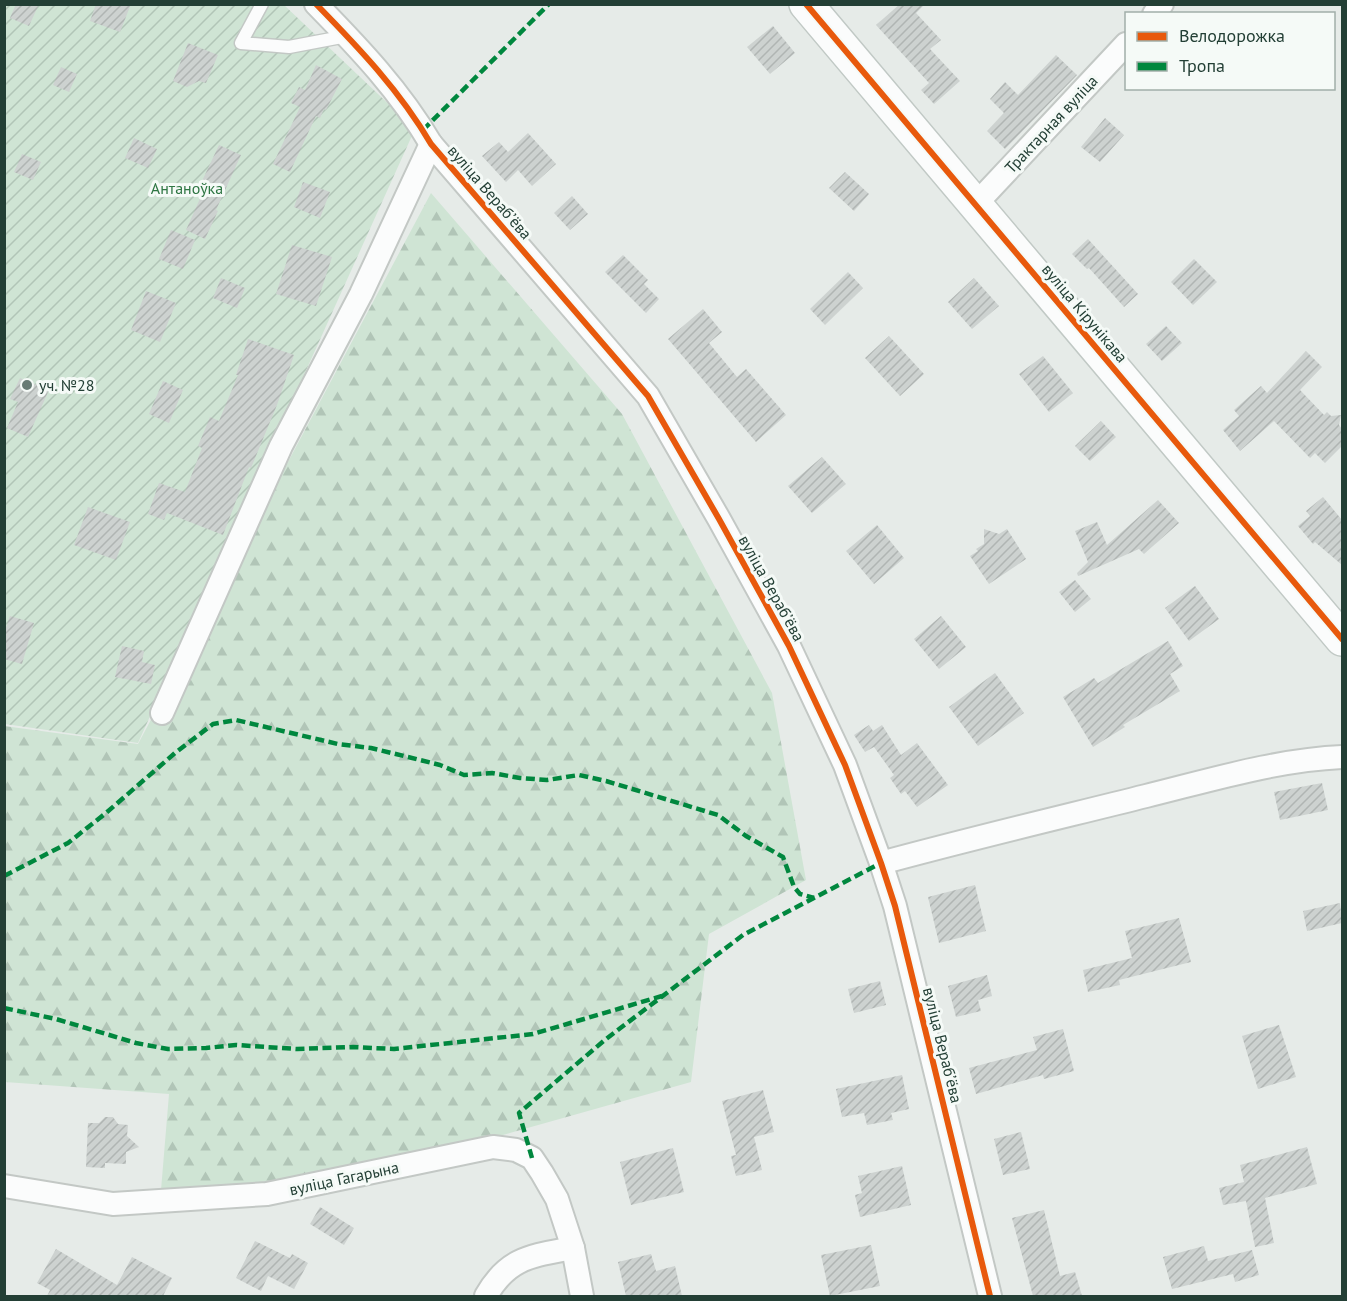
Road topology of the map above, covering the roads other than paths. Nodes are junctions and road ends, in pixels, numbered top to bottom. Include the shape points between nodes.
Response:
1 (262, 4) edge
2 (316, 4) edge
3 (806, 4) edge
4 (347, 36) junction
5 (1125, 45) edge
6 (431, 144) junction
7 (975, 205) junction
8 (1342, 639) edge
9 (162, 713) dead end
10 (1342, 757) edge
11 (881, 863) junction
12 (4, 1186) edge
13 (573, 1248) junction
14 (486, 1296) edge
15 (582, 1296) edge
16 (990, 1296) edge

1 - 4 lane via 241,43 289,47
2 - 4 street, вуліца Верабʼёва
3 - 7 street, вуліца Кірунікава
4 - 6 street, вуліца Верабʼёва via 402,99
5 - 7 street, Трактарная вуліца
6 - 9 street via 361,294 281,446
6 - 11 street, вуліца Верабʼёва via 648,396 789,646 845,765
7 - 8 street, вуліца Кірунікава
10 - 11 street via 1226,777
11 - 16 street, вуліца Верабʼёва via 895,906
12 - 13 street, вуліца Гагарына via 113,1204 267,1194 493,1147 516,1150 532,1158 557,1199
13 - 14 street via 514,1264 500,1275
13 - 15 street, вуліца Гагарына

